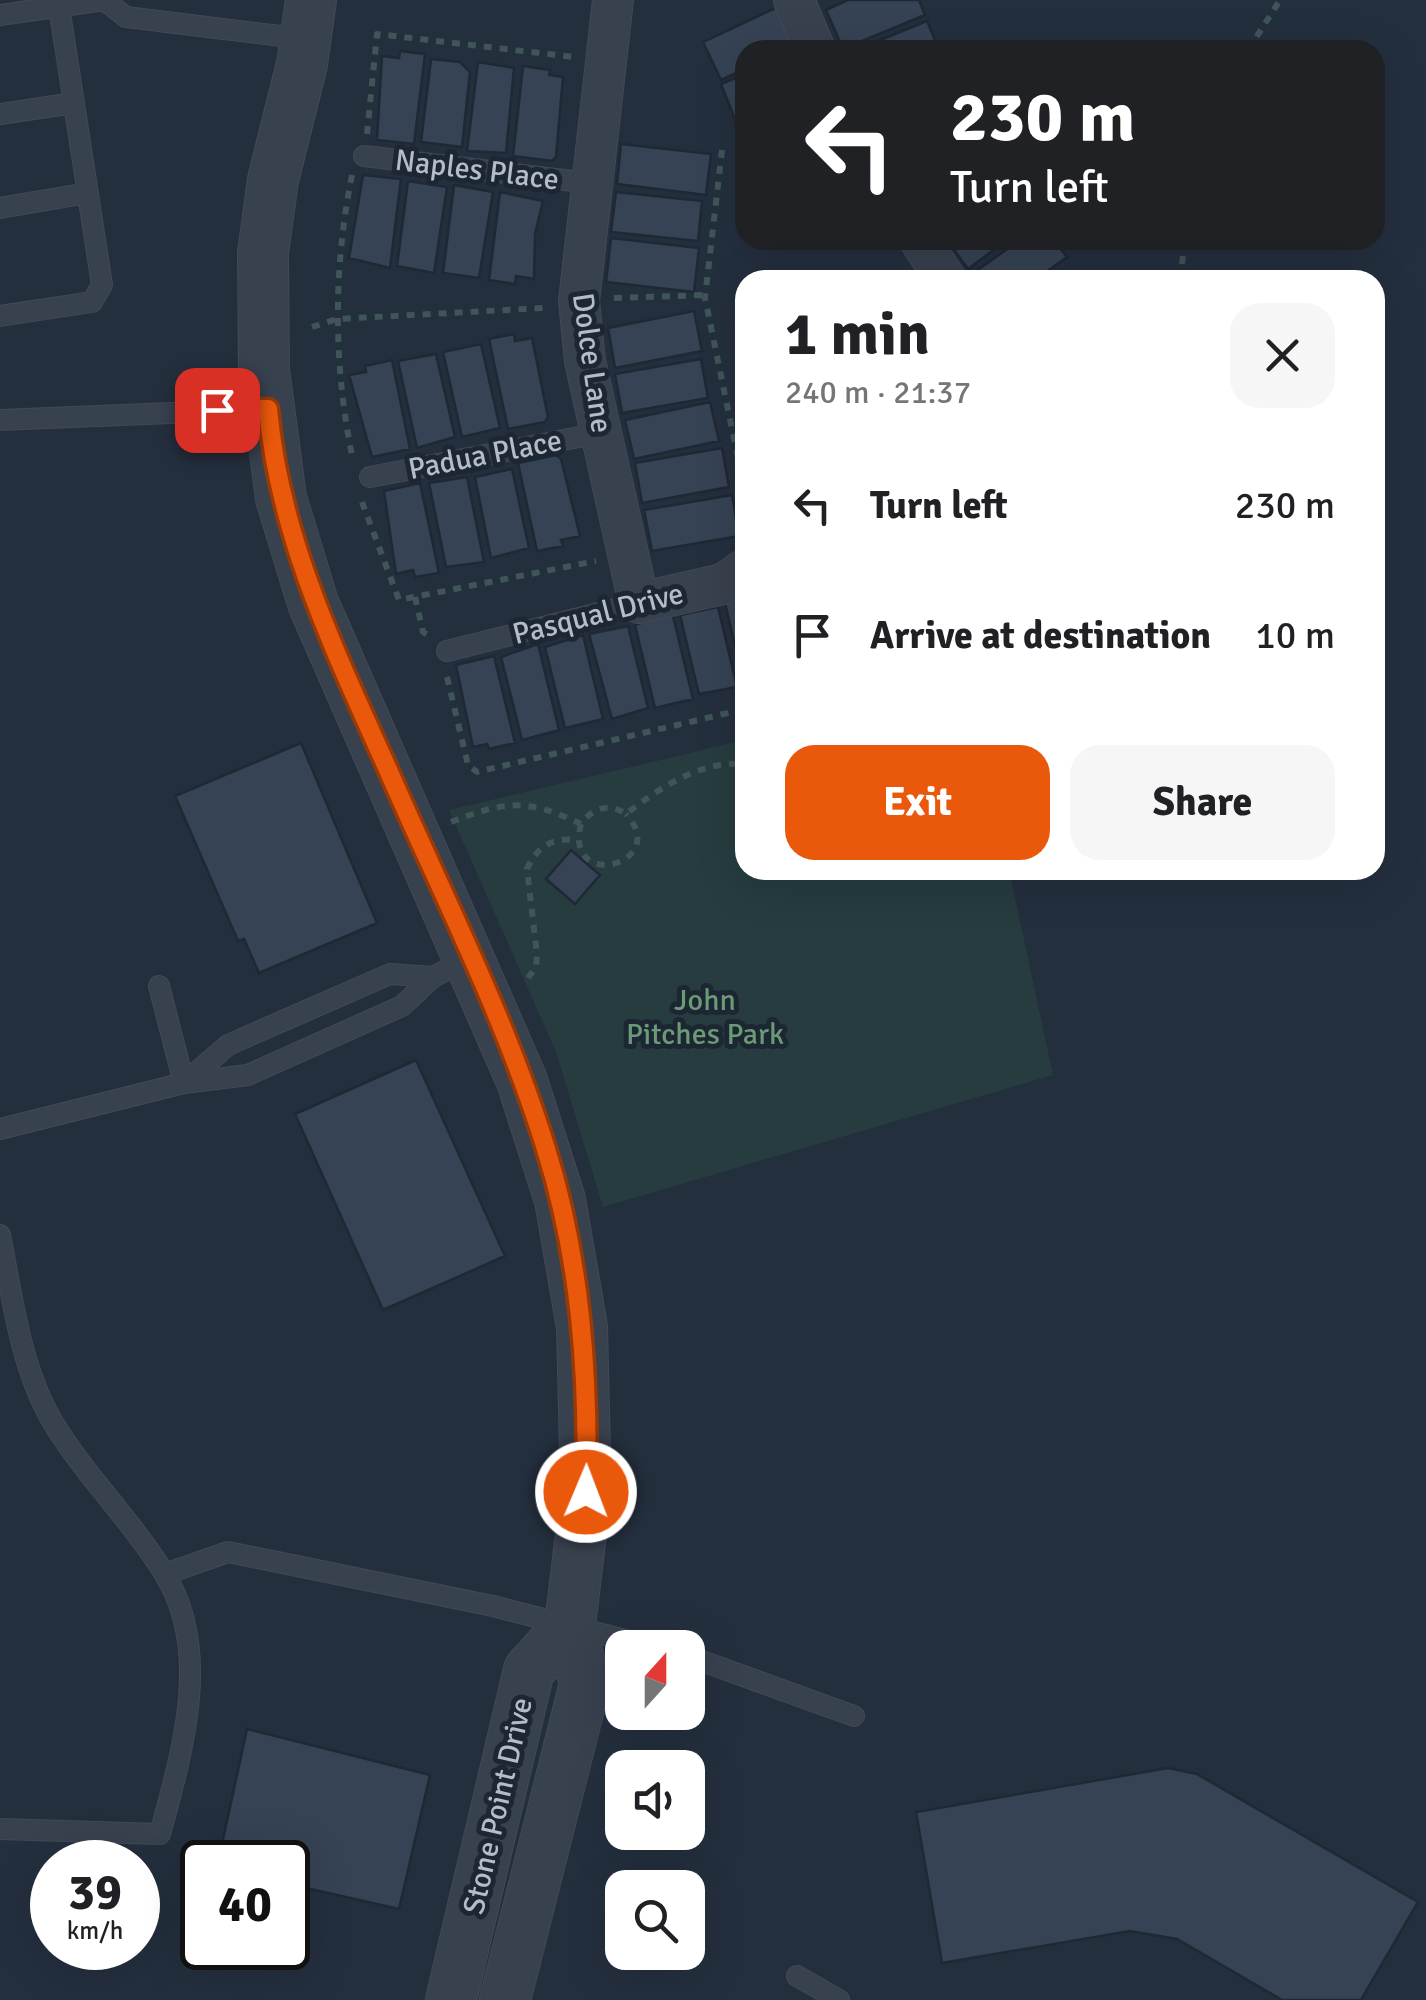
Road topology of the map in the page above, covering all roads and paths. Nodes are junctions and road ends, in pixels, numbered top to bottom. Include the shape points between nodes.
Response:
1 (104, 0) edge
2 (613, 0) edge
3 (794, 0) edge
4 (1280, 0) edge
5 (59, 3) edge
6 (0, 14) edge
7 (308, 19) edge
8 (811, 40) edge
9 (1254, 40) edge
10 (585, 58) dead end
11 (74, 103) junction
12 (0, 114) edge
13 (722, 150) dead end
14 (364, 156) junction
15 (590, 183) junction
16 (88, 193) junction
17 (0, 208) edge
18 (704, 294) junction
19 (598, 299) dead end
20 (548, 308) dead end
21 (0, 316) edge
22 (337, 319) junction
23 (312, 328) dead end
24 (268, 409) junction
25 (0, 420) edge
26 (600, 433) junction
27 (735, 444) edge
28 (361, 480) junction
29 (604, 560) dead end
30 (735, 576) edge
31 (415, 597) junction
32 (639, 603) junction
33 (443, 650) junction
34 (735, 711) edge
35 (735, 764) edge
36 (626, 814) junction
37 (458, 819) dead end
38 (580, 824) junction
39 (578, 840) junction
40 (452, 967) junction
41 (528, 978) dead end
42 (159, 986) dead end
43 (184, 1083) junction
44 (0, 1129) edge
45 (0, 1234) edge
46 (164, 1574) junction
47 (570, 1625) junction
48 (605, 1634) edge
49 (705, 1662) edge
50 (854, 1716) dead end
51 (0, 1829) edge
52 (797, 1976) dead end
53 (451, 2000) edge
54 (505, 2000) edge
55 (839, 2000) edge

1 - 5 lane
1 - 7 lane via 126,17
2 - 15 street, Dolce Lane
3 - 8 street
4 - 9 path
5 - 6 lane
5 - 11 lane
7 - 24 street, Stone Point Drive via 263,253
10 - 14 path via 378,34
11 - 12 lane
11 - 16 lane
13 - 18 path
14 - 15 lane, Naples Place
14 - 22 path via 360,177 352,175
15 - 26 street, Dolce Lane via 580,301
16 - 17 lane
16 - 21 lane via 102,285 92,302
18 - 19 path
18 - 27 path
20 - 22 path
22 - 23 path
22 - 28 path via 343,409
24 - 25 lane
24 - 40 street, Stone Point Drive via 281,498 313,603
26 - 28 lane, Padua Place
26 - 32 street, Dolce Lane
28 - 31 path via 399,600
29 - 31 path
30 - 32 street, Pasqual Drive
31 - 33 path via 424,632
32 - 33 lane, Pasqual Drive
33 - 34 path via 468,765 477,772
35 - 36 path via 688,774
36 - 38 path via 597,809
36 - 39 path via 637,842 618,864 595,864
37 - 38 path via 523,802
38 - 39 path
39 - 41 path via 548,843 527,870 537,954
40 - 43 lane via 402,1006 248,1075
40 - 43 lane via 390,974 228,1045
40 - 47 street, Stone Point Drive via 546,1149 582,1326 586,1492
42 - 43 lane
43 - 44 lane
45 - 46 lane via 22,1344 50,1416
46 - 47 lane via 228,1552
46 - 51 lane via 184,1614 191,1667 178,1767 160,1834
47 - 48 lane
47 - 53 street, Stone Point Drive via 529,1670
47 - 54 street, Stone Point Drive via 585,1684
49 - 50 lane
52 - 55 lane

